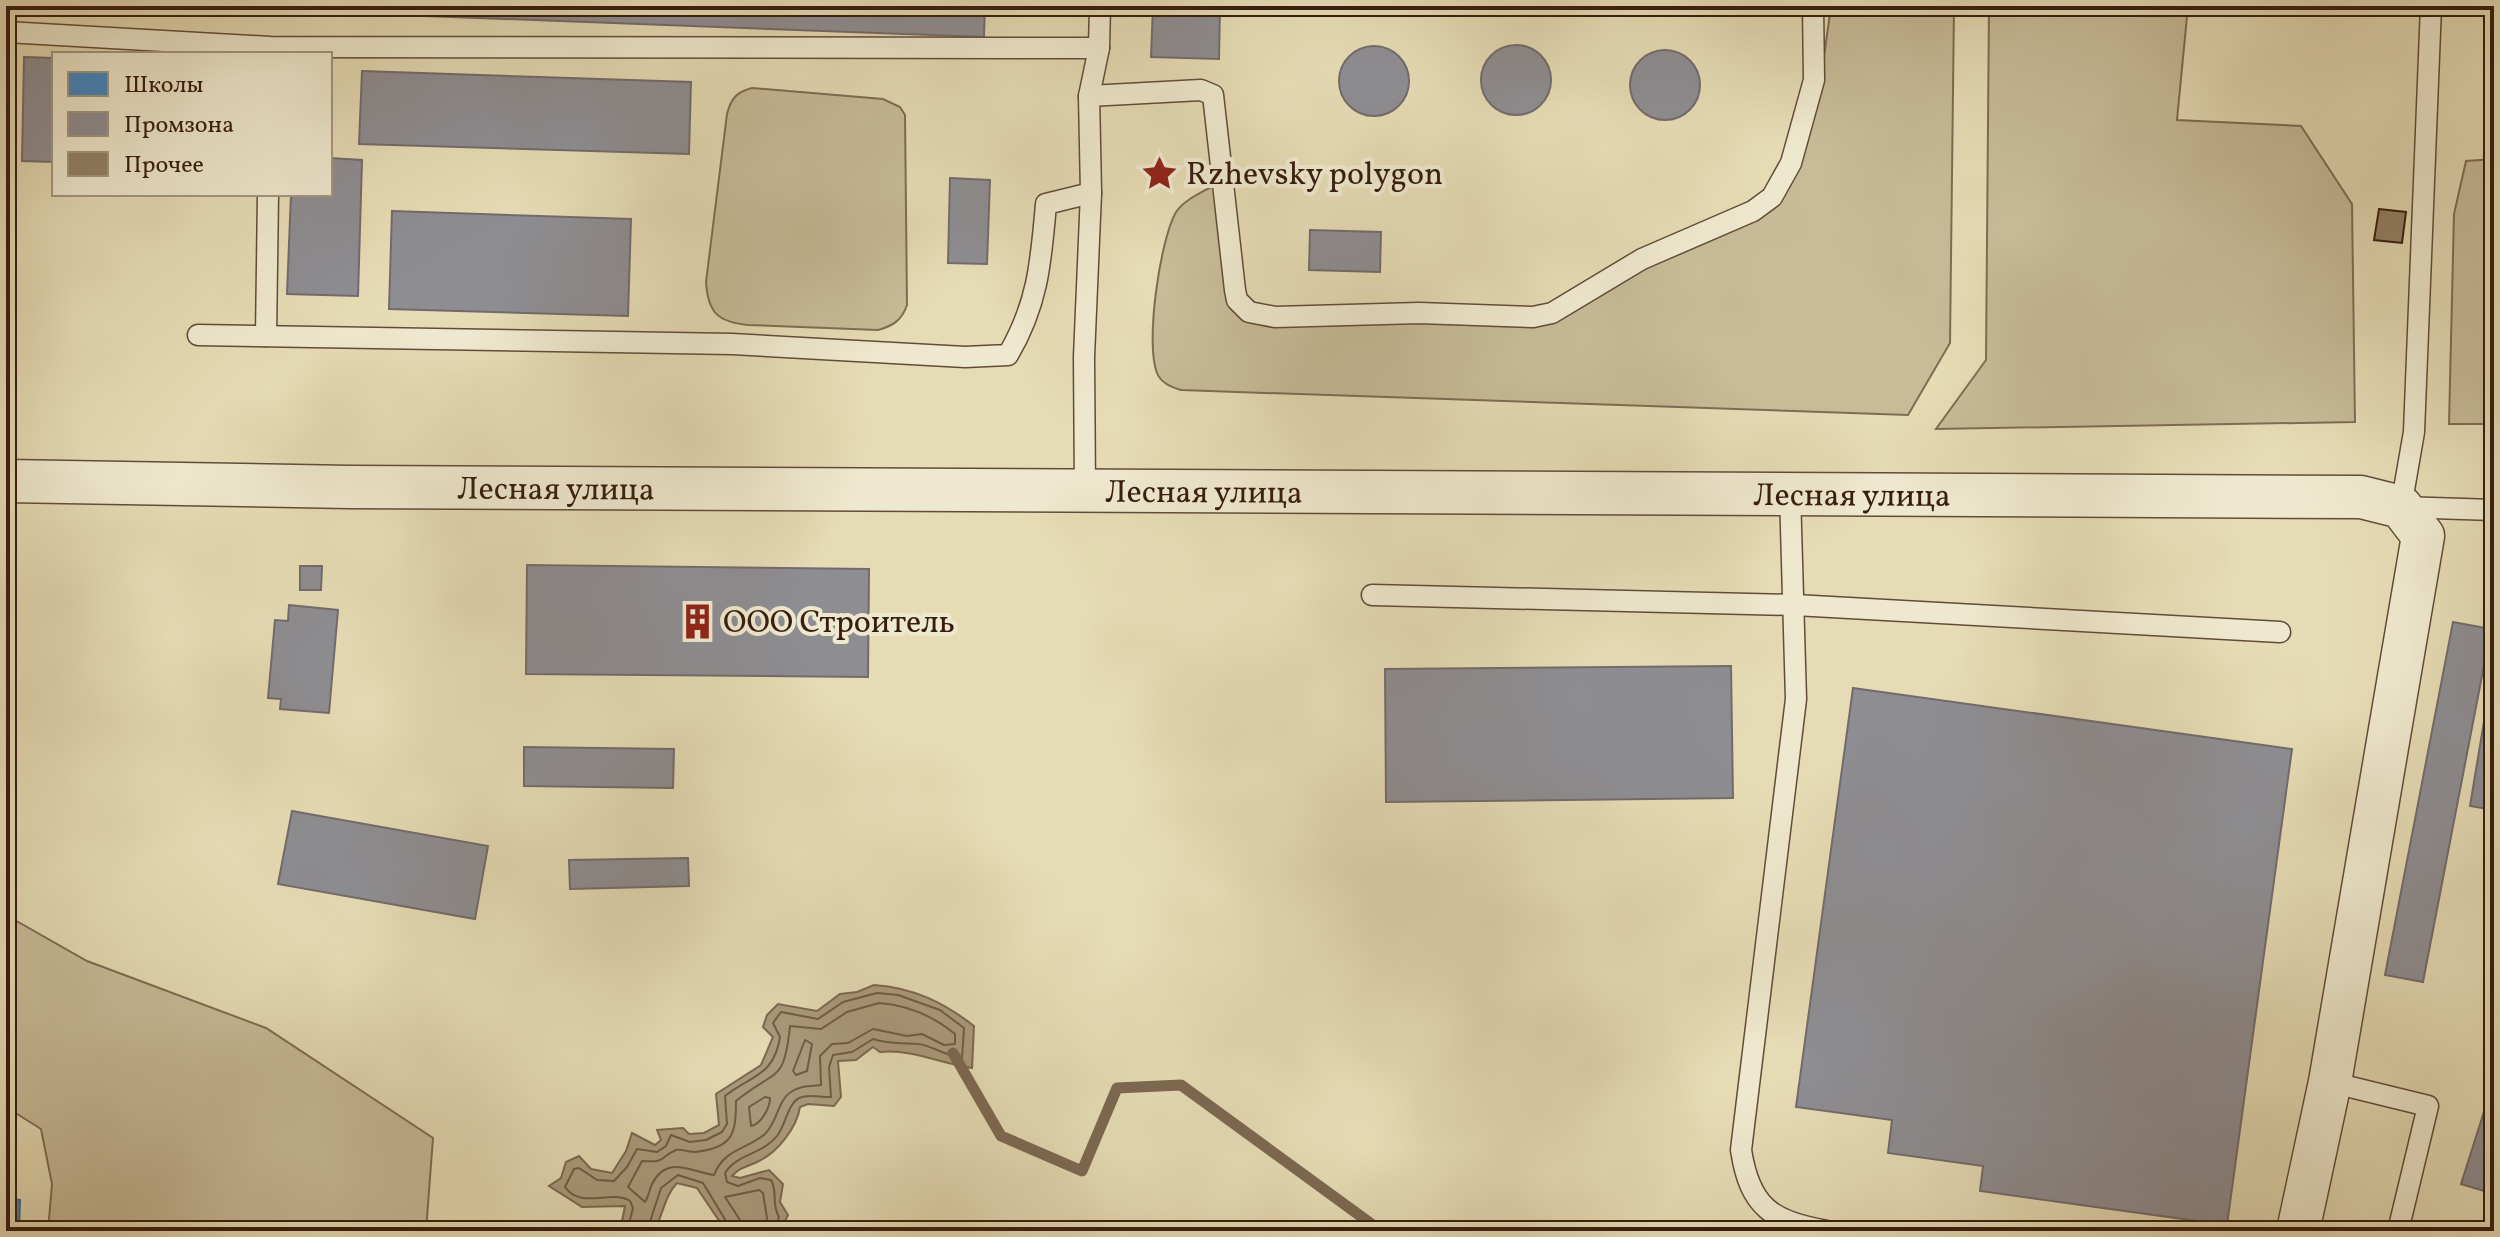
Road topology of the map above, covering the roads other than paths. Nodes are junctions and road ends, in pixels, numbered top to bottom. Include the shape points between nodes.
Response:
1 (1100, 6) edge
2 (1813, 6) edge
3 (2431, 6) edge
4 (6, 32) edge
5 (1099, 48) junction
6 (270, 50) edge
7 (1089, 96) junction
8 (1091, 193) junction
9 (268, 196) edge
10 (198, 335) dead end
11 (266, 336) junction
12 (6, 481) edge
13 (1085, 492) junction
14 (1790, 493) junction
15 (2401, 507) junction
16 (2494, 510) edge
17 (1372, 595) dead end
18 (1795, 605) junction
19 (2280, 632) dead end
20 (2330, 1082) junction
21 (1827, 1231) edge
22 (2298, 1231) edge
23 (2398, 1231) edge

1 - 5 lane
2 - 7 lane via 1814,80 1791,163 1772,197 1753,211 1642,259 1545,317 1275,317 1249,312 1237,300 1213,95 1201,90
3 - 15 lane via 2414,432
4 - 6 lane
5 - 6 lane
5 - 7 lane
7 - 8 lane
8 - 11 lane via 1046,204 1028,320 1008,355
8 - 13 lane
9 - 11 lane
10 - 11 lane
12 - 13 street, Лесная улица
13 - 14 street, Лесная улица
14 - 15 street, Лесная улица via 2361,497
14 - 18 lane
15 - 16 lane
15 - 20 street via 2423,536
17 - 18 lane
18 - 19 lane
18 - 21 lane via 1796,699 1741,1150 1746,1181 1765,1210 1794,1225
20 - 22 street
20 - 23 lane via 2428,1106

